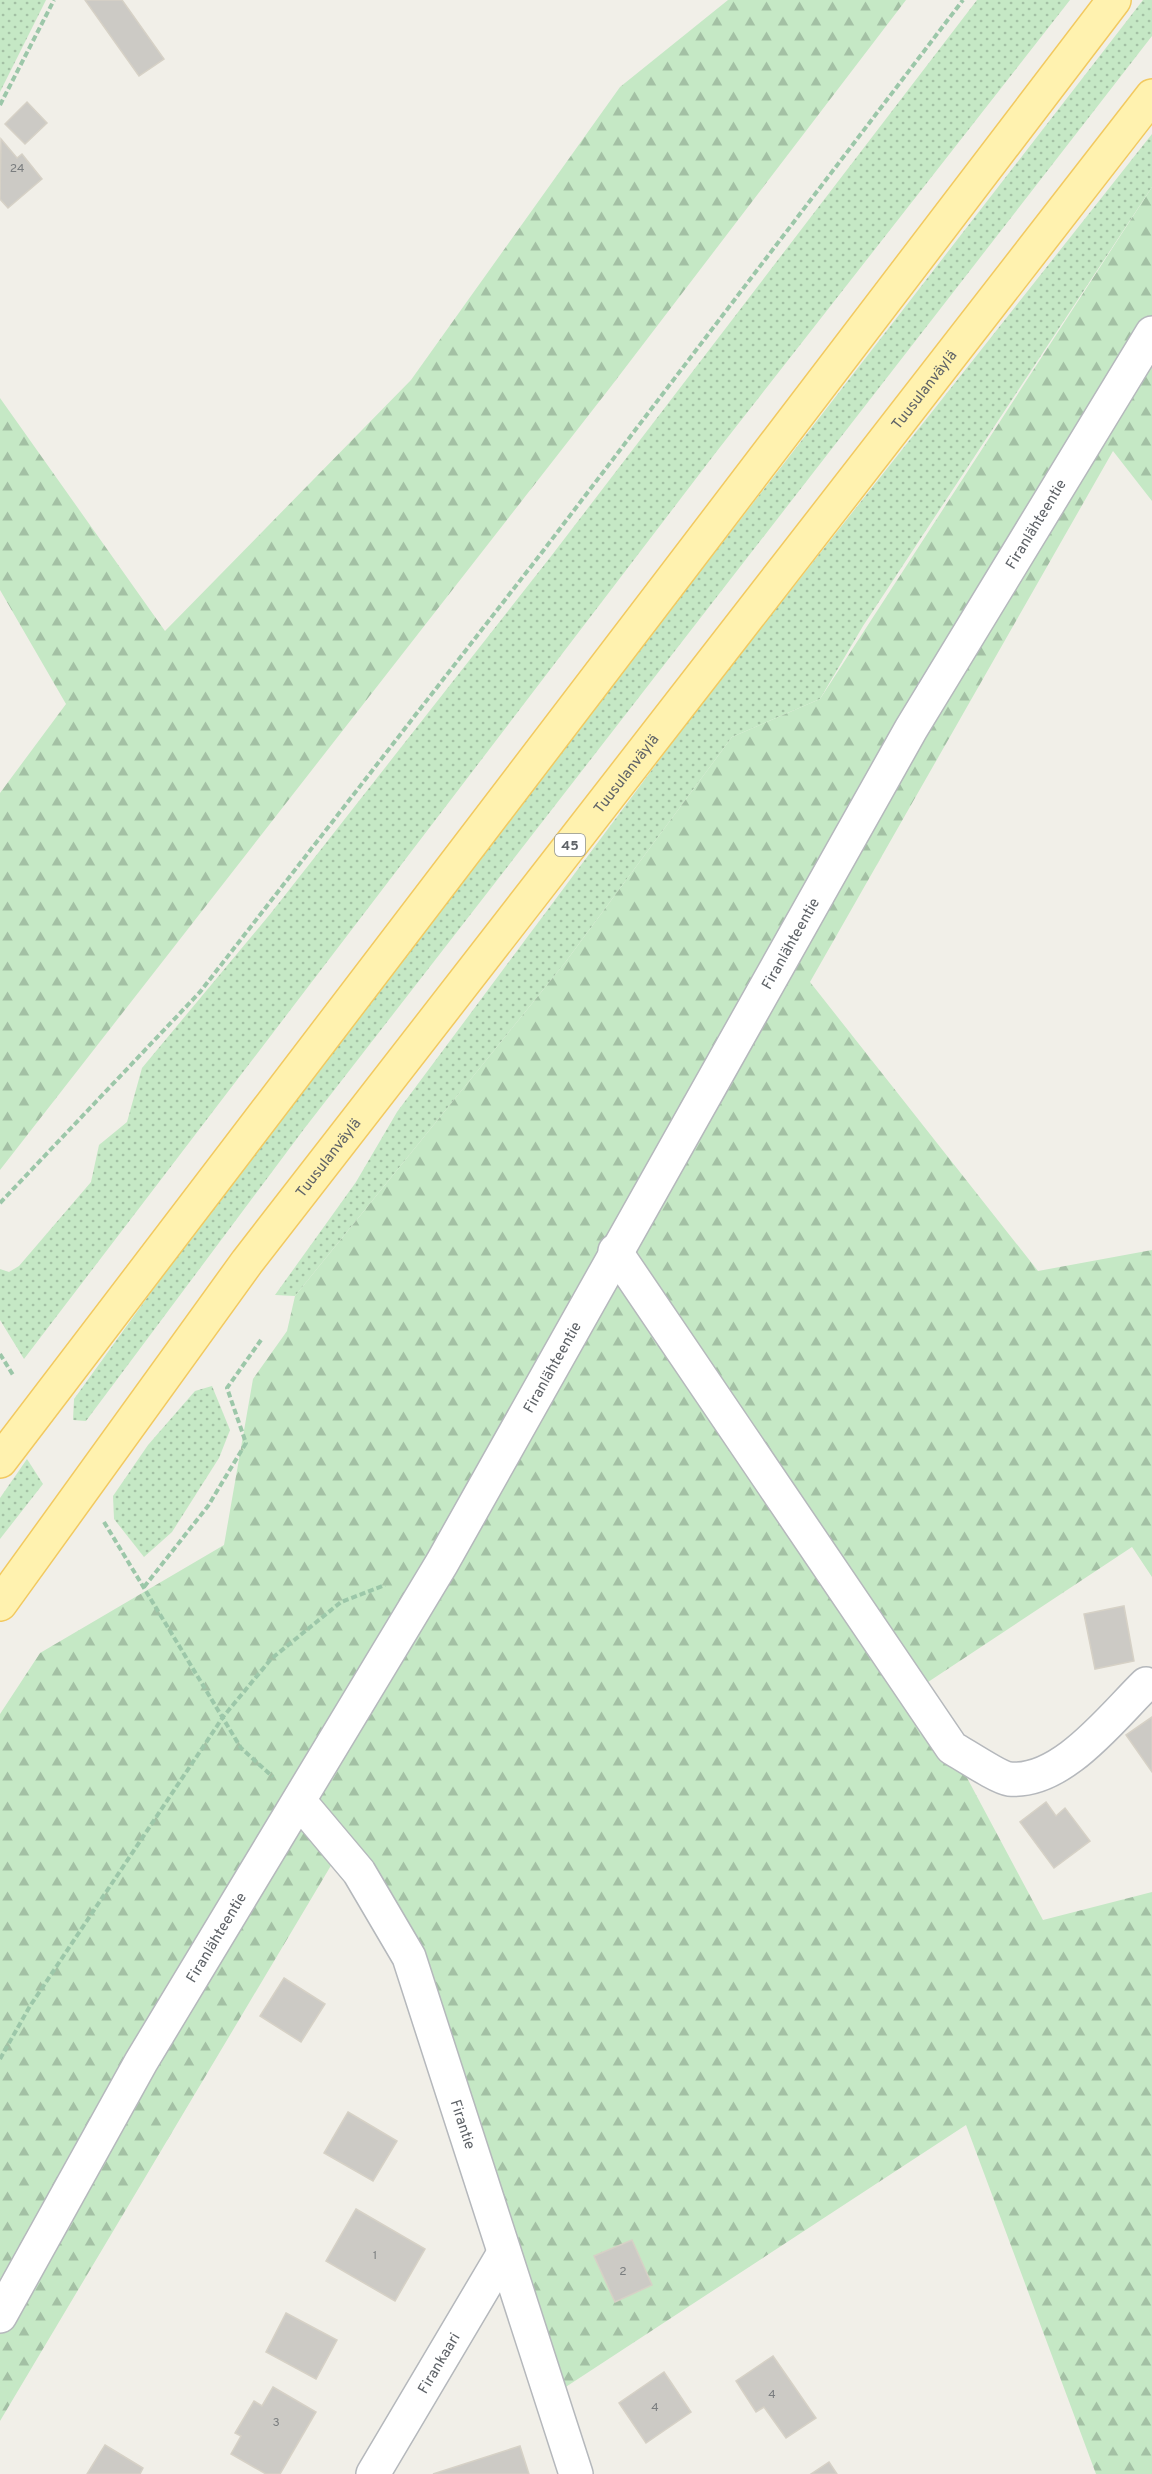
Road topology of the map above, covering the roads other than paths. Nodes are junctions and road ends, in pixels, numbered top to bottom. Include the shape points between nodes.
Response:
1 (1114, 0) edge
2 (1152, 96) edge
3 (1152, 333) edge
4 (615, 1251) junction
5 (0, 1461) edge
6 (0, 1604) edge
7 (1146, 1684) dead end
8 (300, 1802) junction
9 (504, 2253) junction
10 (0, 2316) edge
11 (373, 2474) edge
12 (576, 2474) edge

1 - 5 main road
2 - 6 main road, Tuusulanväylä / 45 via 247,1262
3 - 4 street, Firanlähteentie via 911,729
4 - 7 street via 952,1748 1008,1779 1039,1774 1074,1756
4 - 8 street, Firanlähteentie via 441,1563
8 - 9 street, Firantie via 359,1872 409,1957
8 - 10 street, Firanlähteentie via 141,2062
9 - 11 street, Firankaari
9 - 12 street, Firantie

